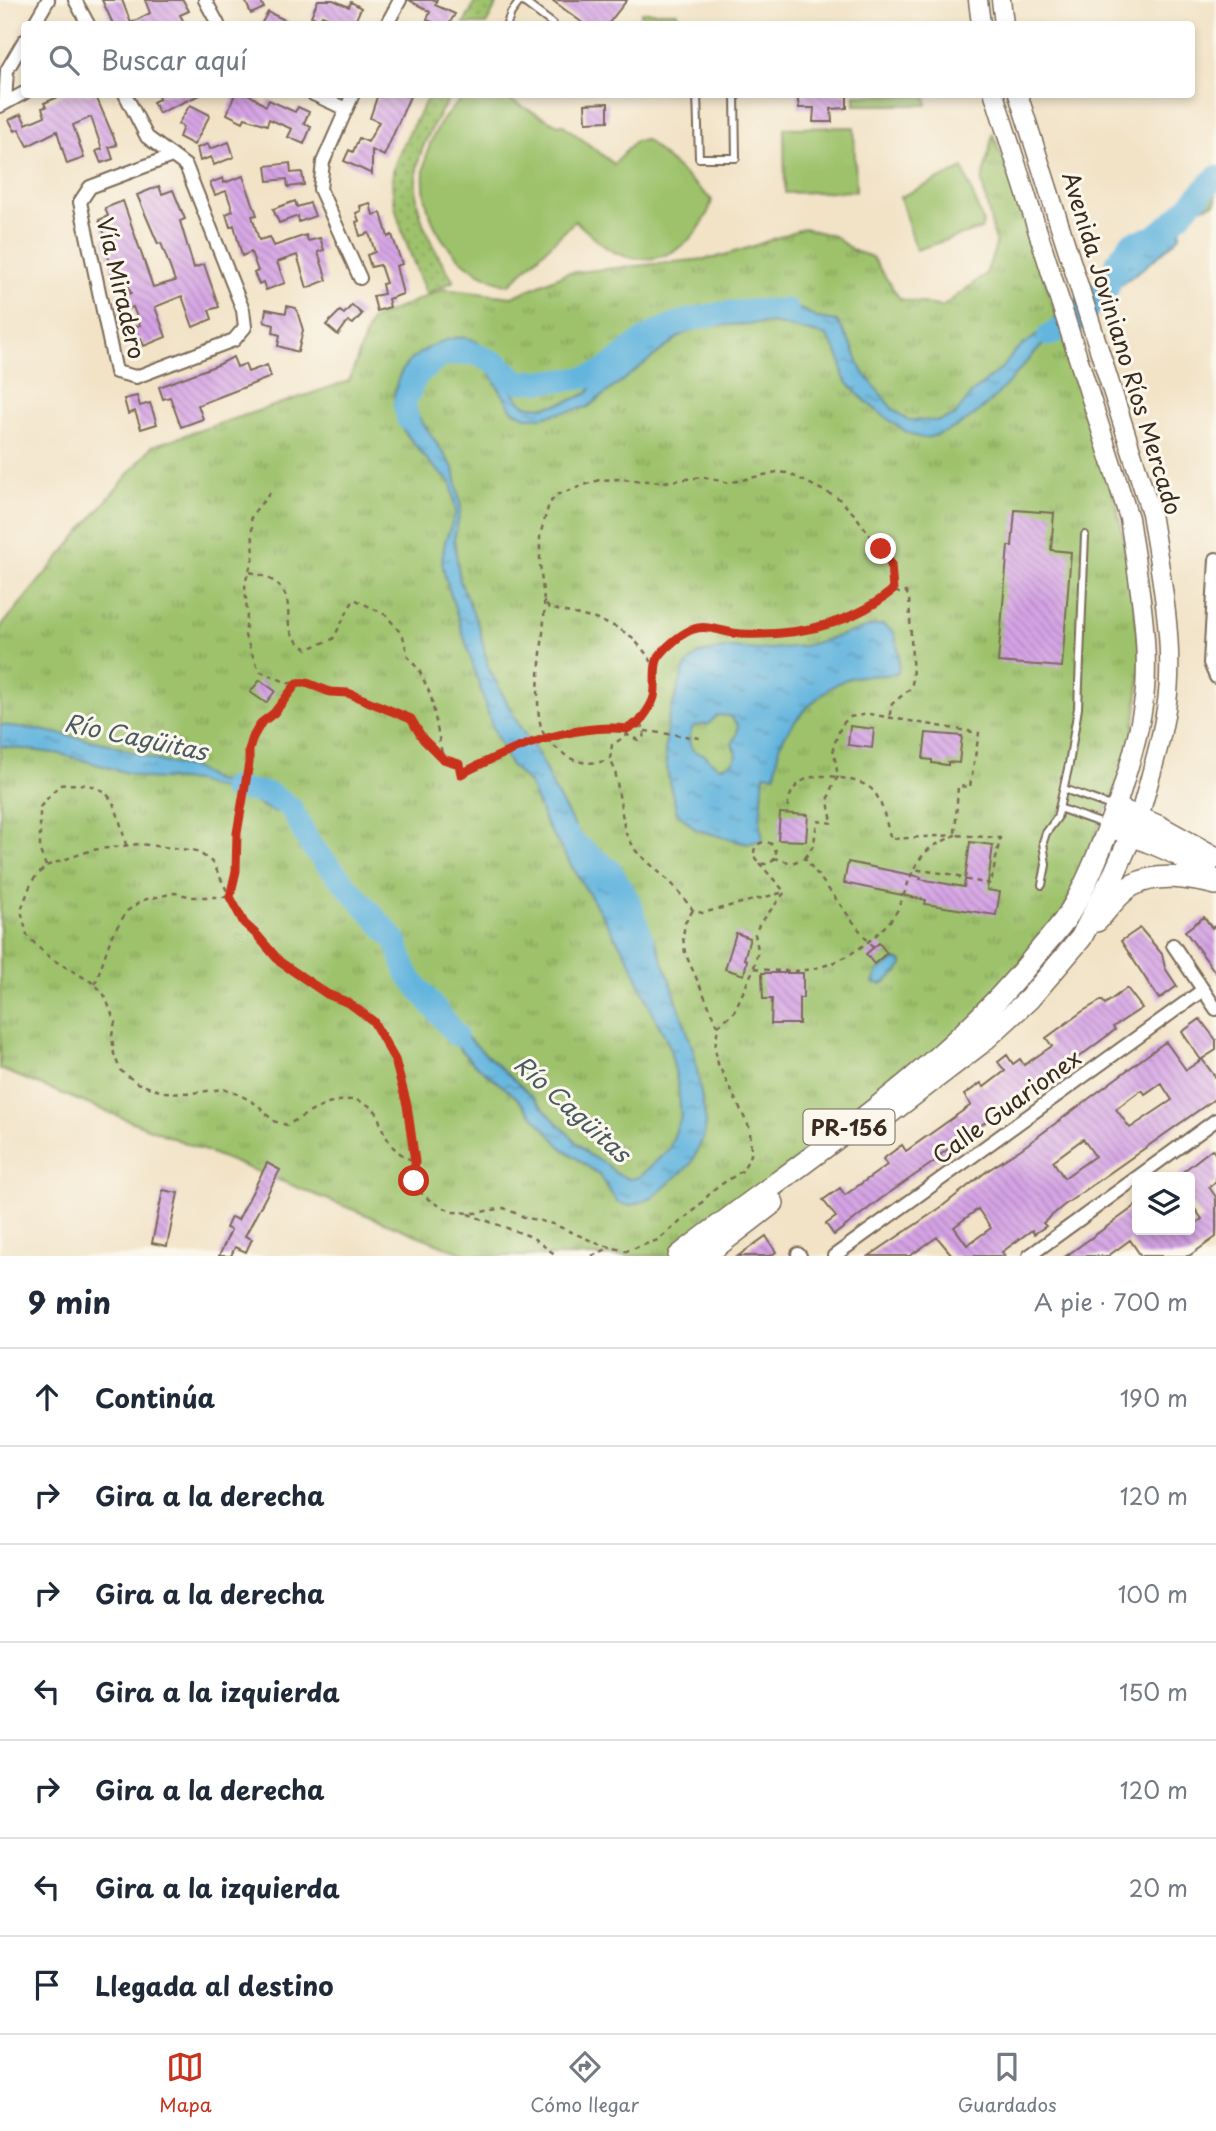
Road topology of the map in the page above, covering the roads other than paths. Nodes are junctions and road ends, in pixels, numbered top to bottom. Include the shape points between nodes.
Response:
1 (48, 0) edge
2 (75, 0) edge
3 (205, 0) edge
4 (521, 0) edge
5 (978, 0) edge
6 (1001, 0) edge
7 (394, 2) edge
8 (36, 21) edge
9 (86, 21) edge
10 (216, 21) edge
11 (388, 21) edge
12 (508, 21) edge
13 (549, 21) edge
14 (981, 21) edge
15 (1004, 21) edge
16 (21, 46) edge
17 (21, 95) edge
18 (127, 98) edge
19 (322, 98) edge
20 (351, 98) edge
21 (697, 98) edge
22 (735, 98) edge
23 (995, 98) edge
24 (1019, 98) edge
25 (3, 104) edge
26 (346, 109) junction
27 (172, 156) junction
28 (360, 278) dead end
29 (1085, 535) dead end
30 (1216, 559) edge
31 (1216, 677) edge
32 (1064, 789) junction
33 (1059, 808) junction
34 (1113, 817) junction
35 (1135, 827) junction
36 (1216, 858) edge
37 (1216, 884) edge
38 (1042, 885) dead end
39 (1081, 938) junction
40 (1173, 945) dead end
41 (1203, 990) junction
42 (1216, 1009) edge
43 (1216, 1120) edge
44 (707, 1250) edge
45 (679, 1256) edge
46 (834, 1256) edge
47 (1029, 1256) edge

1 - 8 street
2 - 9 street
3 - 10 street
4 - 12 lane
4 - 13 lane
5 - 14 main road
6 - 15 main road
7 - 11 street
16 - 25 street via 7,71
17 - 25 street
18 - 27 street, Vía Miradero via 147,137
19 - 26 street
20 - 26 street
21 - 22 lane via 699,158 736,158
23 - 34 main road, Avenida Joviniano Ríos Mercado / PR-156 via 1129,518 1139,584 1144,698
24 - 35 main road, Avenida Joviniano Ríos Mercado / PR-156 via 1151,513 1162,581 1167,701
26 - 28 street via 323,162 320,189
27 - 27 street, Vía Miradero via 186,166 243,310 245,327 234,340 136,377 116,372 80,202 90,187
29 - 32 lane via 1077,708
30 - 31 street via 1210,663
32 - 33 lane
32 - 34 lane
33 - 34 lane
33 - 38 lane via 1043,842 1046,865
34 - 35 main road
34 - 44 main road, Avenida Joviniano Ríos Mercado / PR-156 via 1068,914 1010,987 958,1039
35 - 36 main road
35 - 37 main road via 1204,870
35 - 39 main road, Avenida Joviniano Ríos Mercado / PR-156
37 - 39 main road via 1177,877 1131,886
39 - 44 main road, Avenida Joviniano Ríos Mercado / PR-156 via 1029,999 980,1044
40 - 41 street
41 - 42 street
41 - 46 street, Calle Guarionex
43 - 47 street
44 - 45 main road, Avenida Joviniano Ríos Mercado / PR-156

